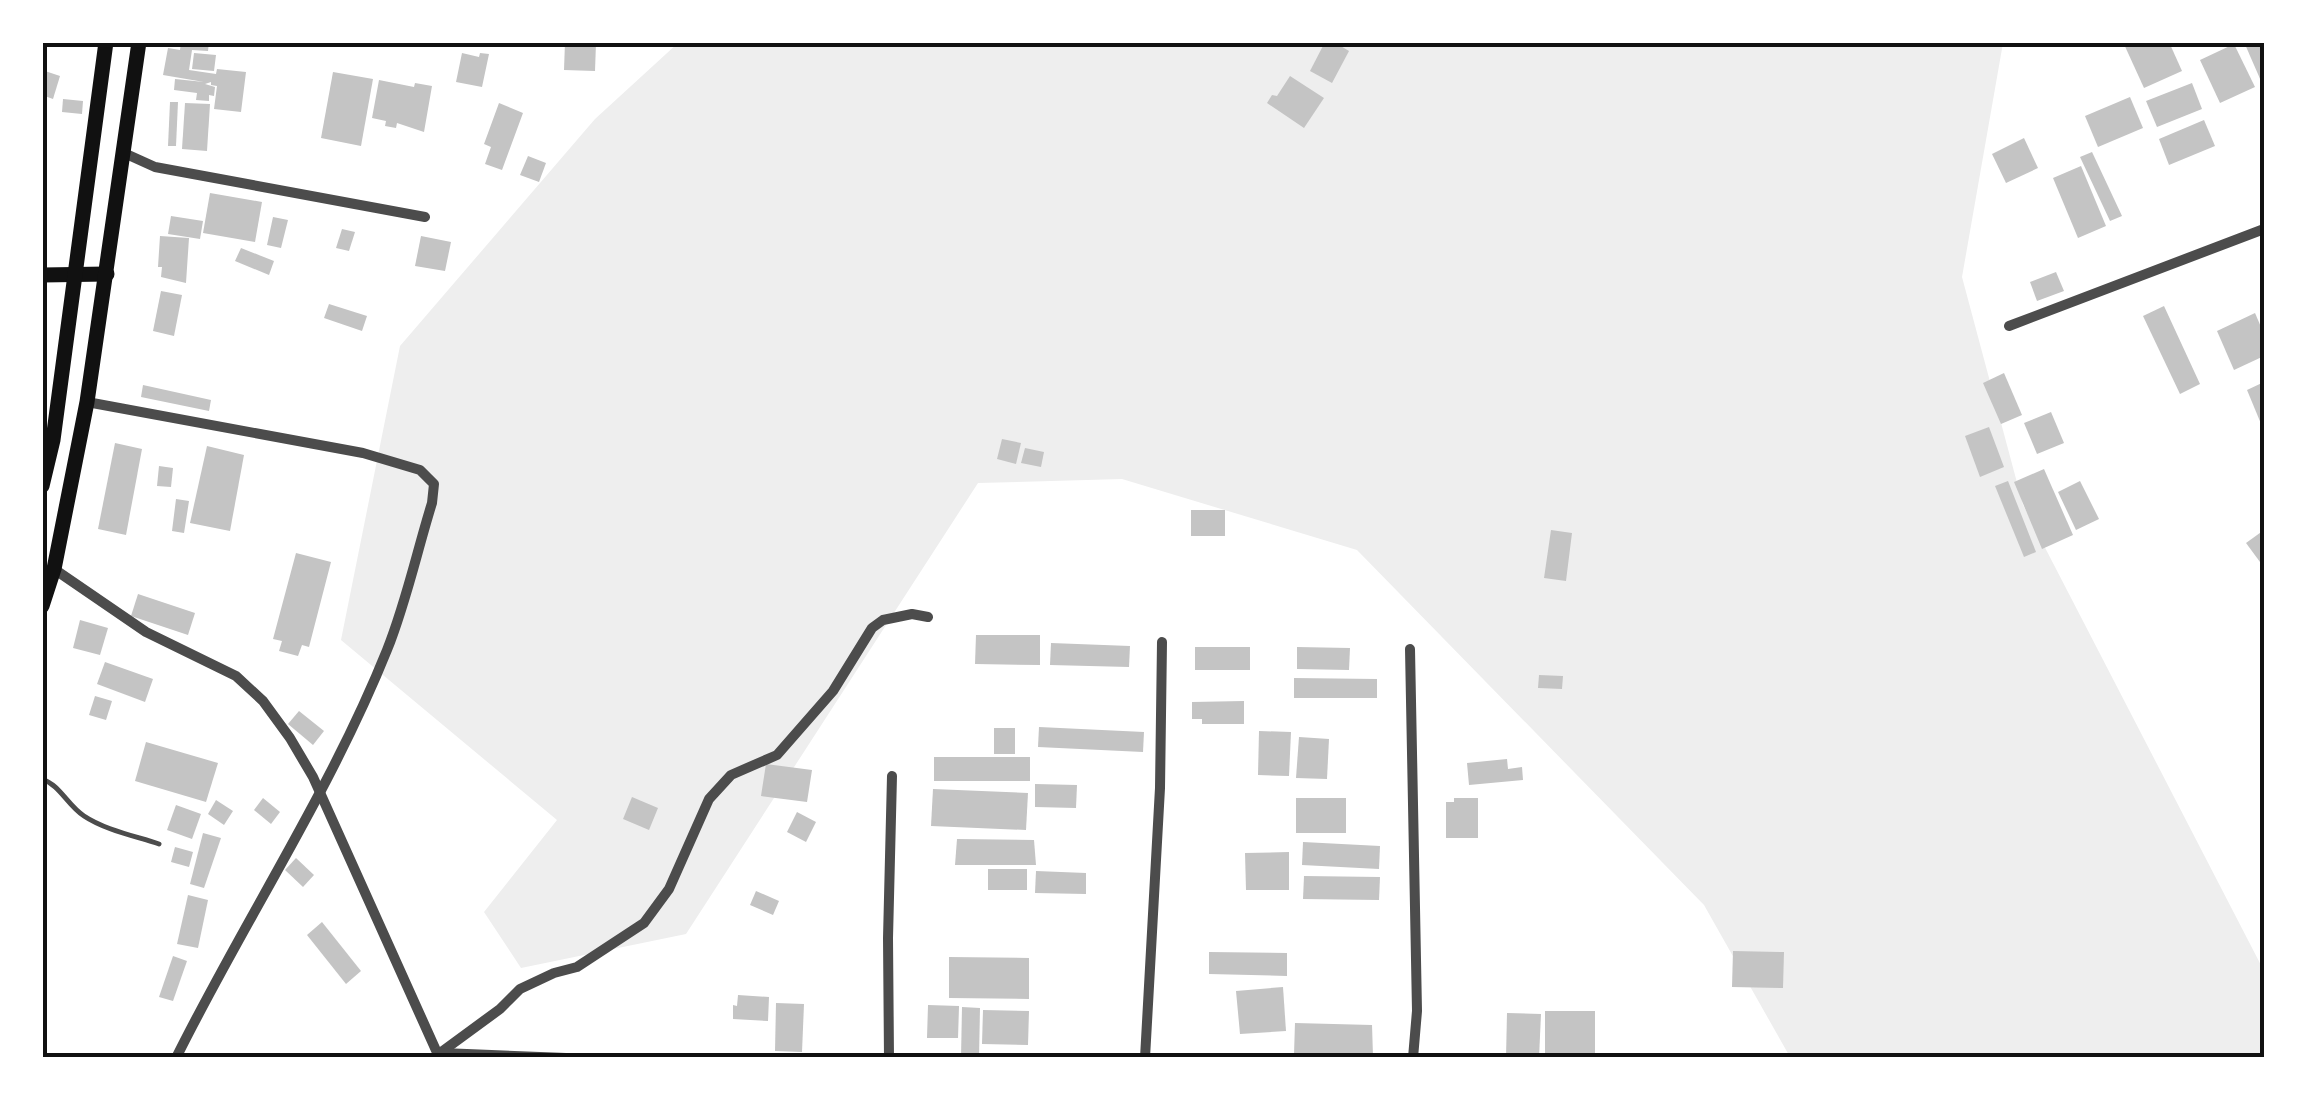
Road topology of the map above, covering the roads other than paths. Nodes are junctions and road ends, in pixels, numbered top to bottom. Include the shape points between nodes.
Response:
1 (106, 42) edge
2 (139, 42) edge
3 (124, 153) junction
4 (425, 217) dead end
5 (2264, 229) edge
6 (42, 274) edge
7 (74, 274) junction
8 (107, 274) junction
9 (2010, 326) dead end
10 (87, 402) junction
11 (42, 486) edge
12 (54, 569) junction
13 (42, 606) edge
14 (928, 617) dead end
15 (1162, 642) dead end
16 (1410, 649) dead end
17 (892, 776) dead end
18 (42, 778) edge
19 (320, 794) junction
20 (159, 844) dead end
21 (440, 1055) edge
22 (176, 1058) edge
23 (566, 1058) edge
24 (889, 1058) edge
25 (1146, 1058) edge
26 (1412, 1058) edge

1 - 7 main road
2 - 3 main road
3 - 4 street via 154,167
3 - 8 main road
5 - 9 street
6 - 7 main road
7 - 8 main road
7 - 11 main road
8 - 10 main road
10 - 12 main road
10 - 19 street via 363,453 420,470 434,484 389,646
12 - 13 main road
12 - 19 street via 146,632 236,676 290,738
14 - 21 street via 912,614 872,628 833,691 777,755 731,775 709,800 669,889 644,924 576,968 520,989
15 - 25 street
16 - 26 street via 1417,1011
17 - 24 street
18 - 20 lane via 89,820
19 - 21 street
19 - 22 street
21 - 23 street

